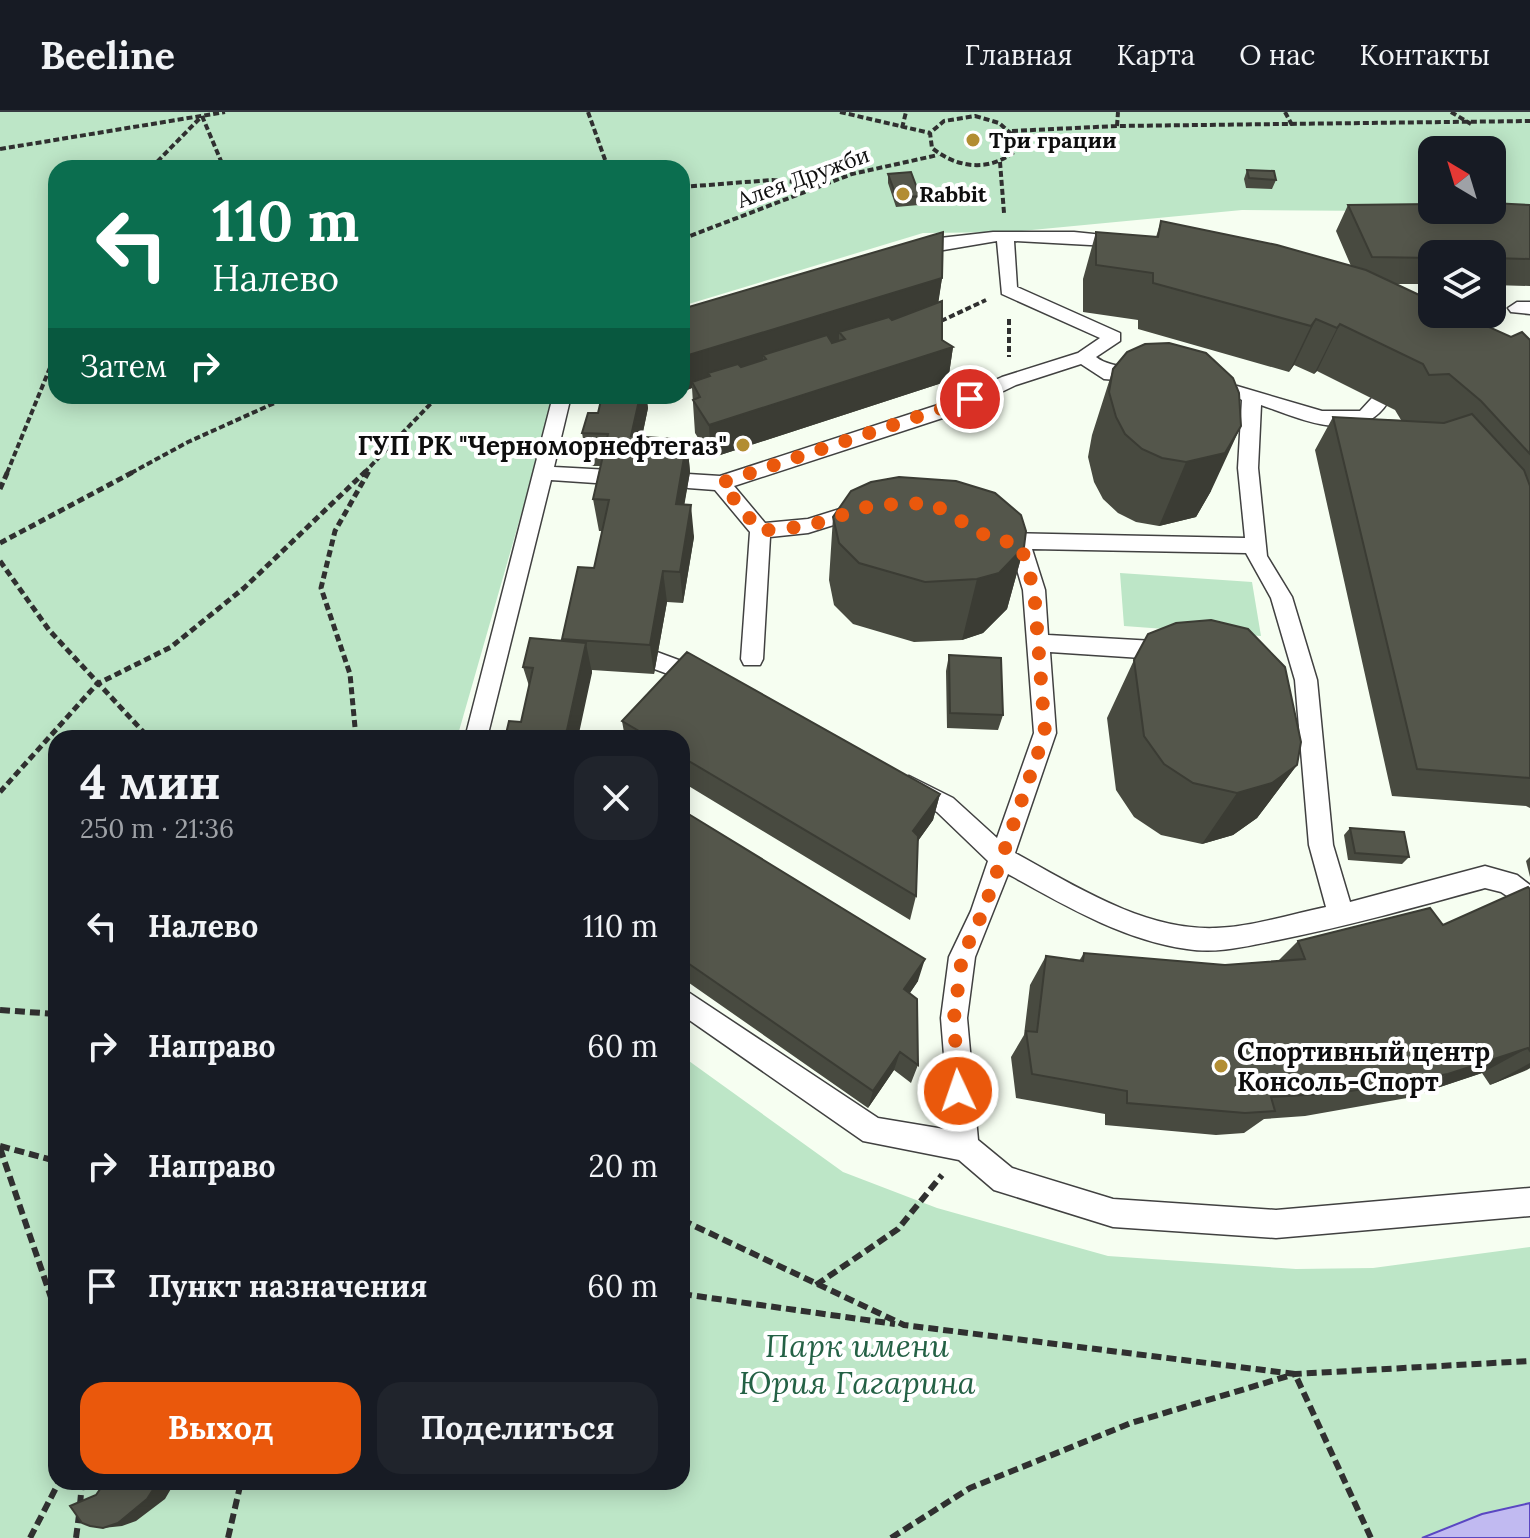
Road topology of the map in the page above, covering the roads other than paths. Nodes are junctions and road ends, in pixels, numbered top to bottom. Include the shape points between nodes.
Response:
1 (1005, 238) junction
2 (1138, 244) edge
3 (890, 257) edge
4 (1084, 357) junction
5 (1168, 380) edge
6 (1213, 388) edge
7 (1252, 396) junction
8 (1379, 402) dead end
9 (560, 404) edge
10 (543, 473) junction
11 (610, 477) edge
12 (688, 481) edge
13 (721, 483) junction
14 (887, 505) edge
15 (760, 531) junction
16 (984, 533) edge
17 (1020, 543) junction
18 (1256, 546) junction
19 (1038, 643) junction
20 (1192, 652) edge
21 (1269, 656) edge
22 (1300, 658) junction
23 (752, 659) dead end
24 (657, 661) edge
25 (726, 689) edge
26 (479, 730) edge
27 (890, 776) edge
28 (1001, 858) junction
29 (1530, 900) edge
30 (1341, 916) junction
31 (690, 1005) edge
32 (965, 1147) junction
33 (1530, 1202) edge

1 - 2 lane via 1078,236
1 - 3 lane via 949,239
1 - 4 lane via 1008,290 1114,337
4 - 5 lane via 1104,373
4 - 13 lane via 1009,381 951,408
6 - 7 lane
7 - 8 lane via 1335,420 1368,416
7 - 18 lane via 1248,468
9 - 10 lane
10 - 11 lane
10 - 26 lane via 508,650
12 - 13 lane
13 - 15 lane
14 - 15 lane via 808,526
15 - 23 lane
16 - 17 lane via 993,540
17 - 18 lane
17 - 19 lane via 1034,590
18 - 22 lane via 1281,597
19 - 20 lane
19 - 28 lane via 1045,733
21 - 22 lane
22 - 30 lane via 1321,845
24 - 25 lane
27 - 28 lane via 945,805
28 - 30 lane via 1107,916 1196,940
28 - 32 lane via 962,957 956,1002
29 - 30 lane via 1508,883 1485,877
31 - 32 lane via 873,1131
32 - 33 lane via 1004,1180 1113,1213 1276,1224

